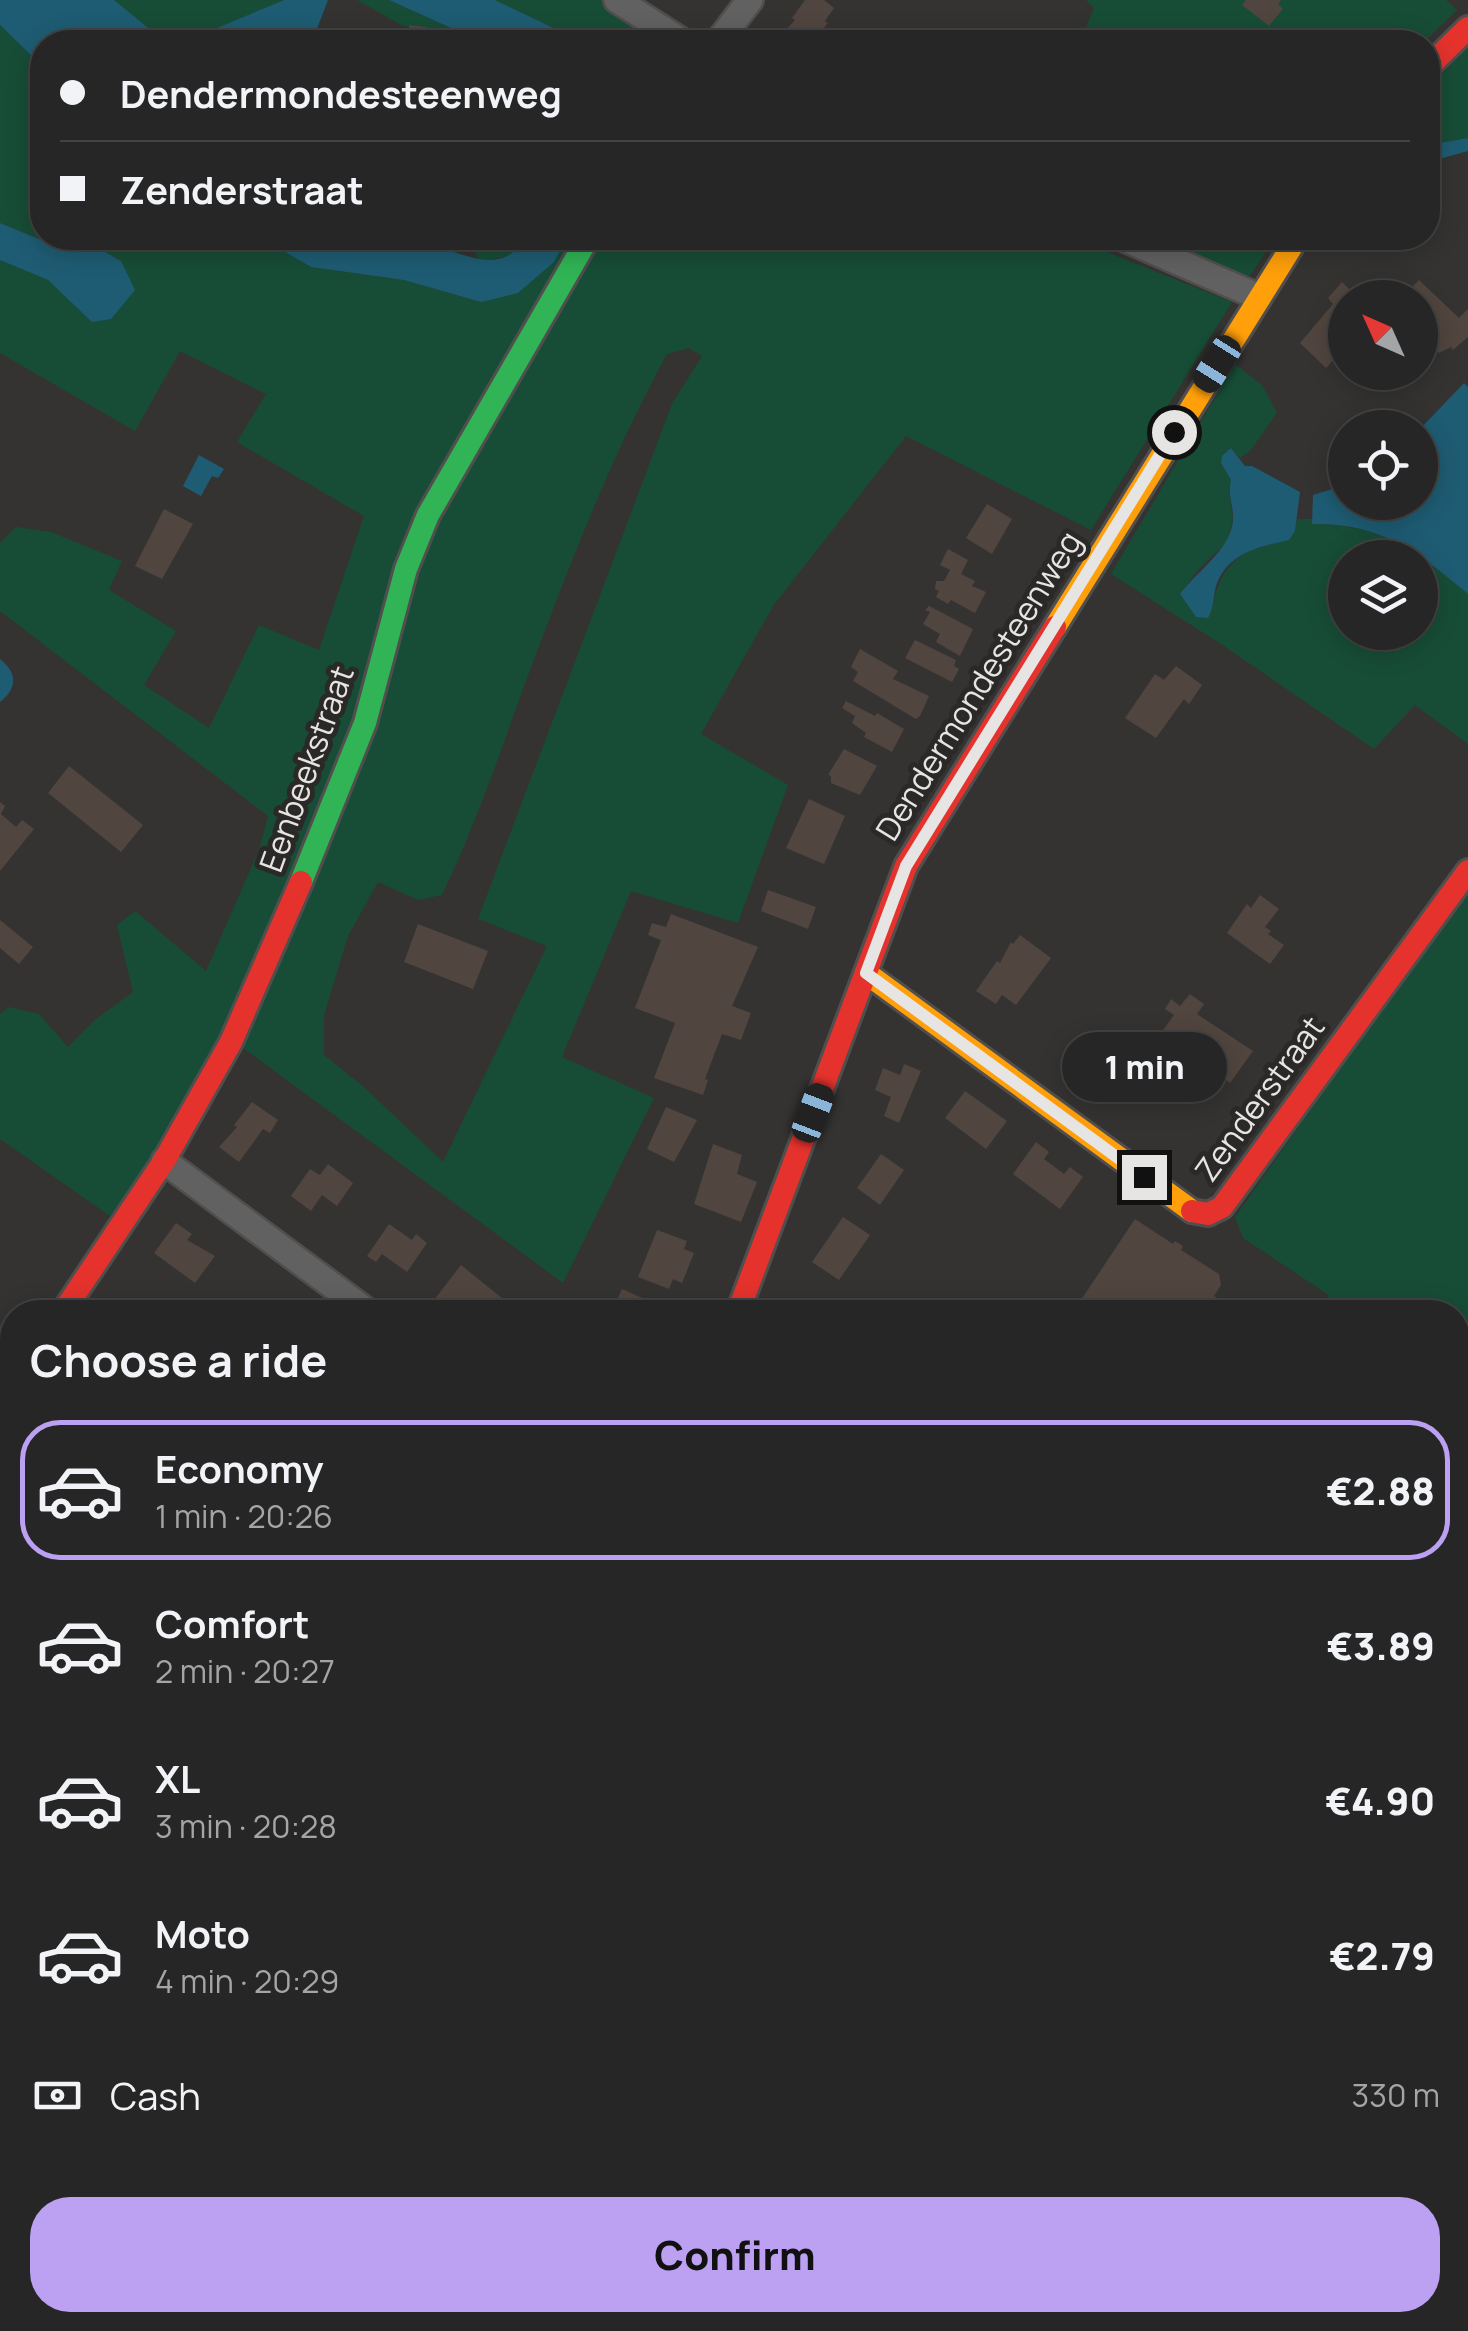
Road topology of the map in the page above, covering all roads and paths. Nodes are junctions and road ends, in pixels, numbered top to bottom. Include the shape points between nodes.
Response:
1 (618, 0) edge
2 (750, 0) edge
3 (1468, 28) edge
4 (664, 30) edge
5 (727, 30) edge
6 (1440, 55) edge
7 (581, 250) edge
8 (1151, 250) edge
9 (1289, 250) edge
10 (1259, 297) junction
11 (1468, 871) edge
12 (866, 973) junction
13 (164, 1161) junction
14 (71, 1300) edge
15 (352, 1300) edge
16 (743, 1300) edge

1 - 4 street
2 - 5 street
3 - 6 street
7 - 13 street, Eenbeekstraat via 428,515 330,817 231,1042
8 - 10 street
9 - 10 street, Dendermondesteenweg
10 - 12 street, Dendermondesteenweg via 906,866
11 - 12 street, Zenderstraat via 1212,1214 1185,1208
12 - 16 street, Dendermondesteenweg
13 - 14 street, Eenbeekstraat
13 - 15 street

